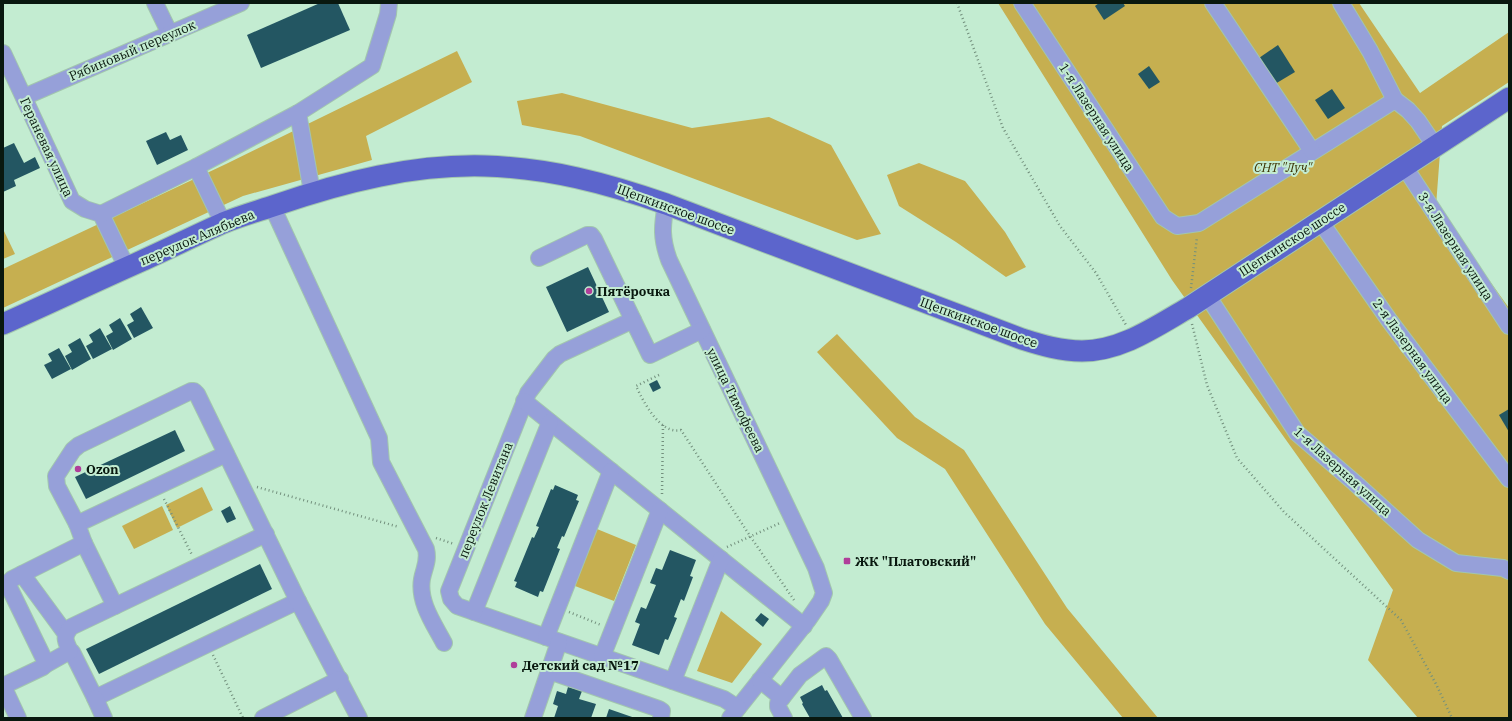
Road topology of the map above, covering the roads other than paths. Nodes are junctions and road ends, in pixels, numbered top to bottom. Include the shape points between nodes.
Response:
1 (155, 3) edge
2 (241, 3) edge
3 (389, 3) edge
4 (1022, 3) edge
5 (1213, 3) edge
6 (1341, 3) edge
7 (170, 34) junction
8 (3, 53) edge
9 (24, 97) junction
10 (1509, 98) edge
11 (1395, 100) junction
12 (298, 113) junction
13 (1435, 146) junction
14 (1312, 151) junction
15 (1404, 166) junction
16 (196, 167) junction
17 (400, 172) joint
18 (312, 192) junction
19 (666, 204) junction
20 (272, 206) junction
21 (101, 214) junction
22 (1320, 221) junction
23 (223, 223) junction
24 (539, 258) dead end
25 (126, 268) junction
26 (1206, 295) junction
27 (633, 320) junction
28 (3, 324) edge
29 (1509, 326) edge
30 (702, 330) junction
31 (526, 397) junction
32 (550, 422) junction
33 (226, 454) junction
34 (612, 471) junction
35 (1509, 480) edge
36 (660, 510) junction
37 (77, 524) junction
38 (266, 534) junction
39 (84, 543) junction
40 (717, 556) junction
41 (1509, 571) edge
42 (22, 574) junction
43 (298, 601) junction
44 (115, 606) junction
45 (474, 612) junction
46 (806, 623) junction
47 (66, 634) junction
48 (552, 639) junction
49 (444, 643) dead end
50 (72, 652) dead end
51 (602, 657) junction
52 (45, 665) junction
53 (549, 671) junction
54 (340, 679) junction
55 (760, 680) junction
56 (673, 681) junction
57 (3, 686) edge
58 (95, 698) junction
59 (782, 698) junction
60 (734, 713) edge
61 (18, 718) edge
62 (104, 718) edge
63 (263, 718) edge
64 (359, 718) edge
65 (533, 718) edge
66 (661, 718) edge
67 (784, 718) edge
68 (863, 718) edge

1 - 7 street
2 - 7 street, Рябиновый переулок
3 - 12 street via 372,66
4 - 14 street, 1-я Лазерная улица via 1163,217 1178,226 1199,223
5 - 14 street
6 - 11 street
7 - 9 street, Рябиновый переулок
8 - 9 street, Гераневая улица
9 - 21 street, Гераневая улица via 72,201
10 - 13 main road, Щепкинское шоссе
11 - 13 street via 1418,121
11 - 14 street
12 - 16 street
12 - 18 street
13 - 15 main road, Щепкинское шоссе
15 - 22 main road, Щепкинское шоссе
15 - 29 street, 3-я Лазерная улица
16 - 21 street
16 - 23 street
17 - 18 main road, переулок Алябьева
17 - 19 main road, Щепкинское шоссе via 444,167 521,168 588,180
18 - 20 main road, переулок Алябьева
19 - 26 main road, Щепкинское шоссе via 1022,340 1064,350 1082,351 1117,345 1146,333
19 - 30 street, улица Тимофеева via 662,225 664,246
20 - 23 main road, переулок Алябьева
20 - 49 street via 379,438 380,462 426,549 428,557 422,579 422,594
21 - 25 street
22 - 26 main road, Щепкинское шоссе
22 - 35 street, 2-я Лазерная улица via 1389,320
23 - 25 main road, переулок Алябьева
24 - 27 street via 591,235
25 - 28 main road, переулок Алябьева
26 - 41 street, 1-я Лазерная улица via 1297,433 1418,540 1456,563 1503,568
27 - 30 street via 650,355
27 - 31 street, переулок Левитана via 557,356
30 - 46 street, улица Тимофеева via 816,568 824,593
31 - 32 street
31 - 45 street, переулок Левитана via 449,590 451,599 457,606
32 - 34 street
32 - 45 street
33 - 37 street
33 - 37 street via 197,394 191,391 76,447 56,476 57,486
33 - 38 street
34 - 36 street
34 - 48 street via 557,607
36 - 40 street
36 - 51 street
37 - 39 street
38 - 43 street
38 - 44 street
39 - 42 street
39 - 44 street
40 - 46 street
40 - 56 street
42 - 47 street
42 - 52 street via 9,582 9,587
43 - 54 street
43 - 58 street
44 - 47 street via 71,627
45 - 48 street
46 - 55 street
47 - 52 street via 65,642 70,651
48 - 51 street
48 - 53 street
50 - 58 street
51 - 56 street
52 - 57 street
53 - 65 street
53 - 66 street via 659,709 662,711
54 - 63 street
54 - 64 street
55 - 59 street
55 - 60 street
56 - 60 street via 724,699
57 - 61 street
58 - 62 street
59 - 67 street via 778,705
59 - 68 street via 800,675 826,656

